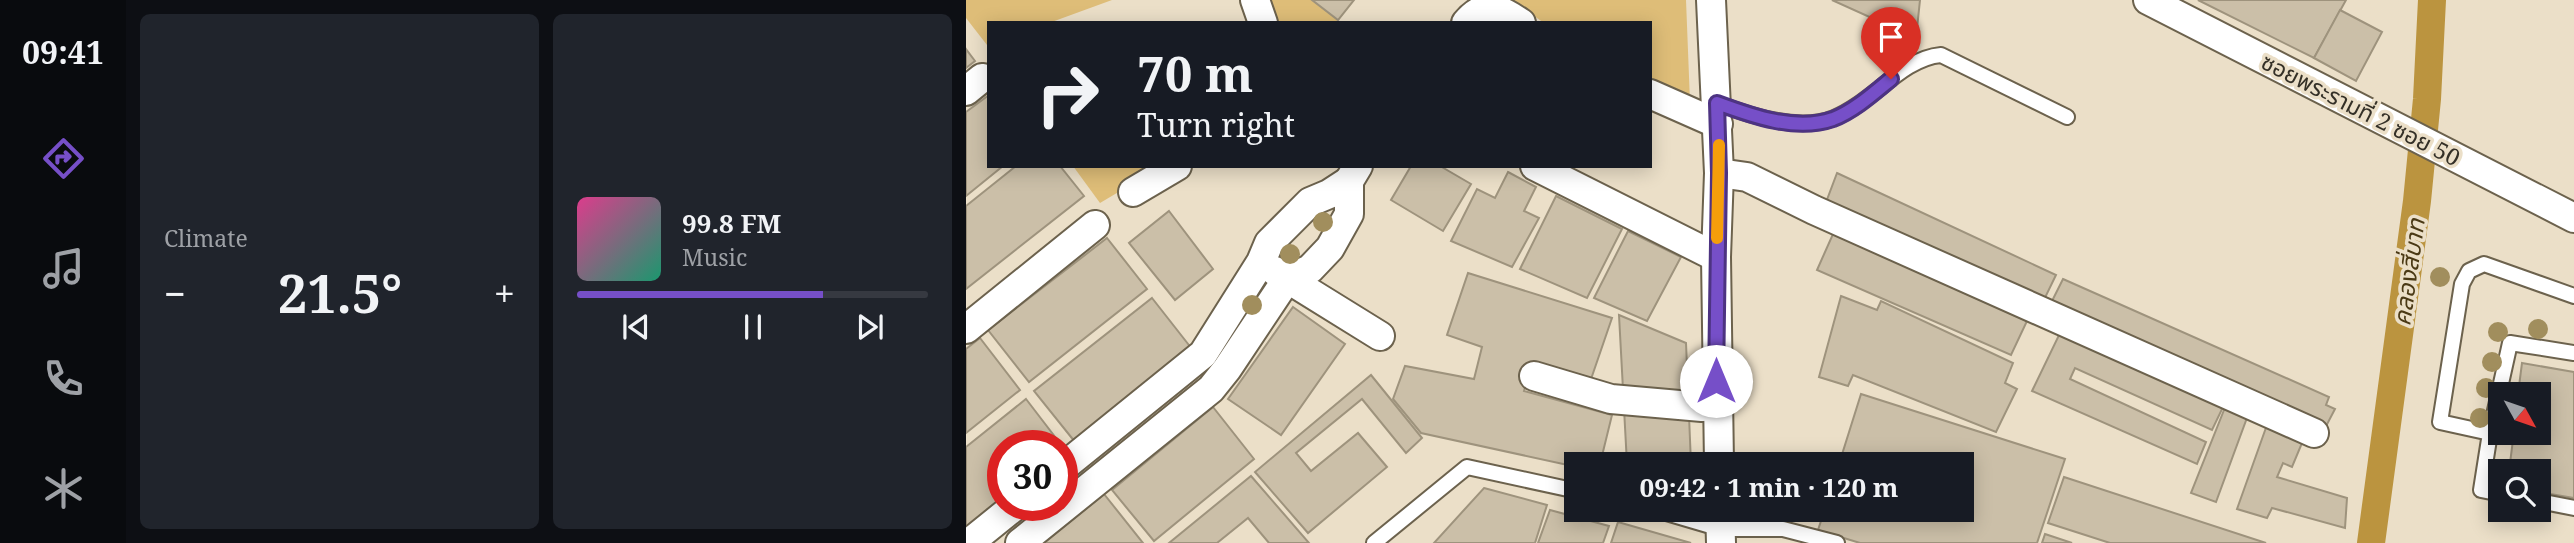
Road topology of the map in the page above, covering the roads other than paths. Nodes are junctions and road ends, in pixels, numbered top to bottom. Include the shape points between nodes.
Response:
1 (1255, 0) edge
2 (1711, 0) edge
3 (2148, 0) edge
4 (1262, 21) edge
5 (1468, 21) edge
6 (1518, 21) edge
7 (1652, 95) edge
8 (1718, 114) junction
9 (2067, 117) dead end
10 (1174, 168) edge
11 (1539, 168) edge
12 (1719, 173) junction
13 (1353, 174) edge
14 (1133, 192) dead end
15 (2574, 218) edge
16 (1095, 225) dead end
17 (1716, 257) junction
18 (1261, 262) junction
19 (1287, 279) junction
20 (2574, 296) edge
21 (966, 329) edge
22 (1380, 336) dead end
23 (2574, 353) edge
24 (1534, 376) dead end
25 (2501, 382) edge
26 (1716, 406) junction
27 (2314, 433) dead end
28 (2488, 433) edge
29 (2488, 445) edge
30 (1718, 452) edge
31 (1078, 455) edge
32 (1564, 488) edge
33 (2488, 491) edge
34 (2551, 503) edge
35 (2574, 508) edge
36 (997, 521) edge
37 (1702, 522) edge
38 (1721, 527) edge
39 (970, 543) edge
40 (1020, 543) edge
41 (1374, 543) edge
42 (1838, 543) edge

1 - 4 street
2 - 8 street
3 - 15 street, ซอยพระรามที่ 2 ซอย 50
5 - 6 street via 1474,13 1499,8
7 - 8 street
8 - 9 lane via 1794,125 1833,119 1916,62 1941,55
8 - 12 street
10 - 14 street
11 - 17 street
12 - 17 street
12 - 27 street via 1747,177
13 - 18 street via 1289,220 1269,243
13 - 19 street via 1349,214 1330,248 1310,269
16 - 21 street
17 - 26 street
18 - 19 street
18 - 31 street via 1203,354
19 - 22 street
19 - 40 street via 1211,389
20 - 28 lane via 2484,264 2469,271 2462,284 2440,422
23 - 25 lane via 2510,343
24 - 26 street via 1611,399
26 - 30 street
29 - 33 lane via 2481,490
32 - 41 lane via 1467,467
34 - 35 lane
36 - 39 street
37 - 38 lane
38 - 42 lane via 1783,529

